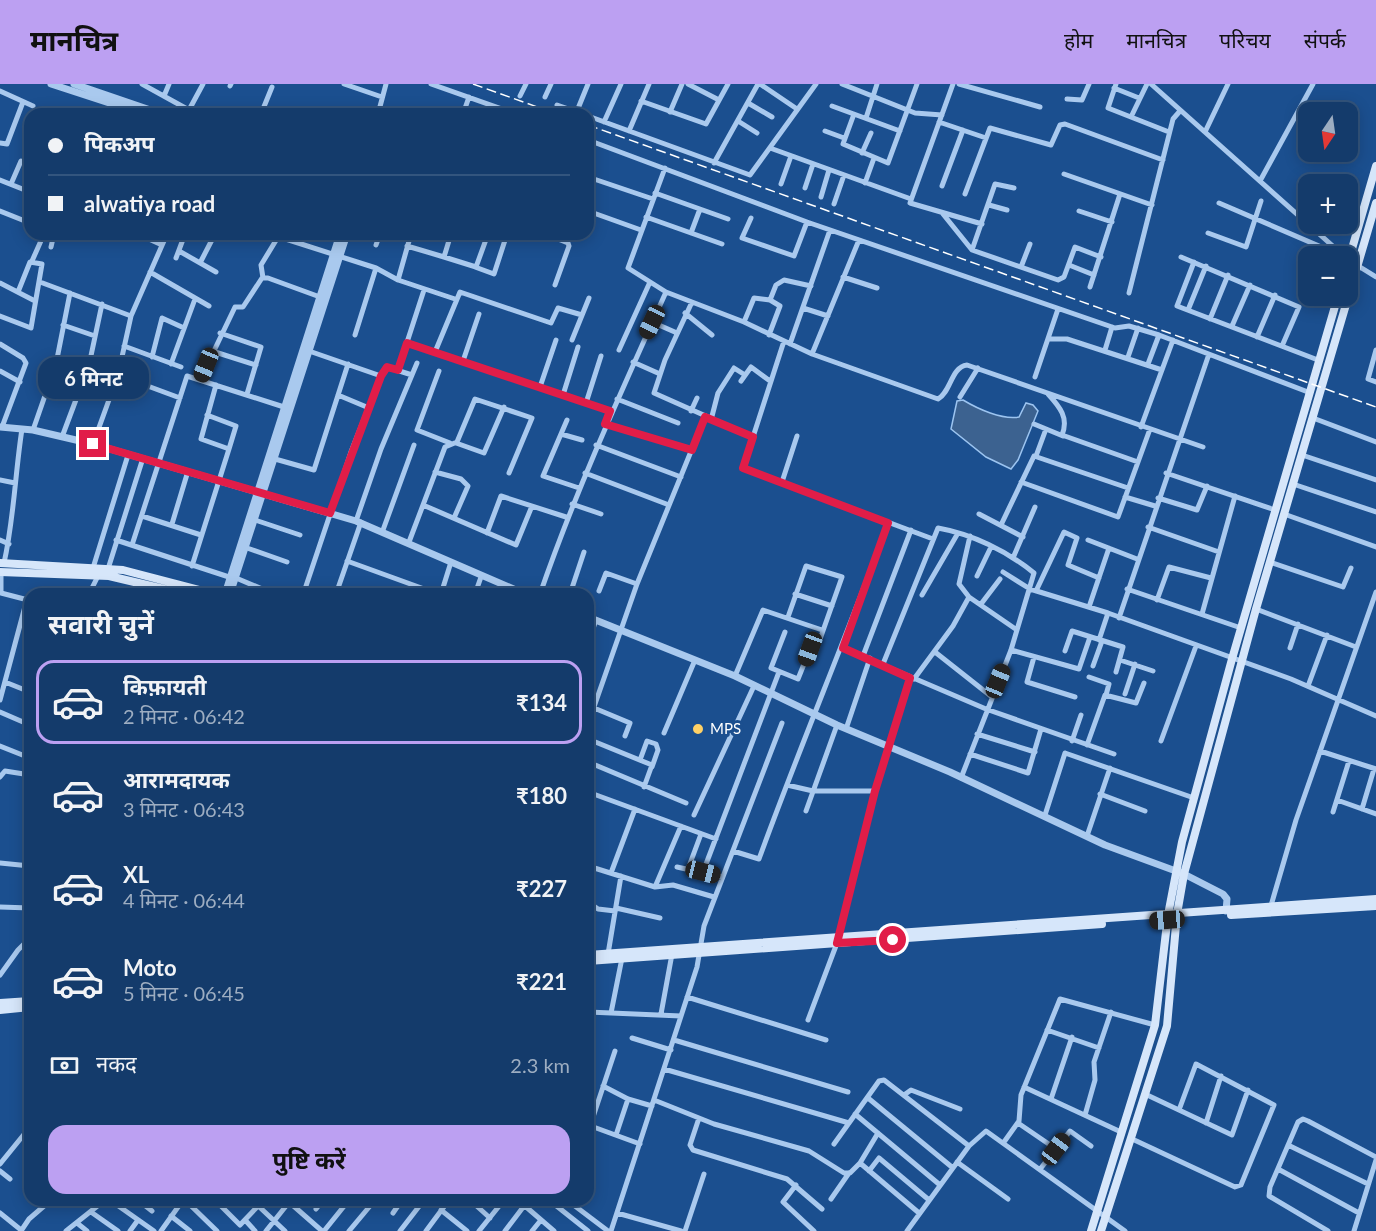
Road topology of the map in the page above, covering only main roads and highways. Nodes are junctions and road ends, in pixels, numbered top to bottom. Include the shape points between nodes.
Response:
1 (1376, 166) edge
2 (1376, 203) edge
3 (1352, 246) edge
4 (1354, 246) edge
5 (1335, 306) edge
6 (1337, 306) edge
7 (2, 563) edge
8 (100, 570) junction
9 (1, 572) edge
10 (161, 584) junction
11 (171, 588) edge
12 (182, 588) edge
13 (1376, 899) edge
14 (1376, 906) edge
15 (1269, 910) junction
16 (1172, 917) junction
17 (672, 952) junction
18 (594, 955) edge
19 (594, 960) edge
20 (24, 1001) edge
21 (0, 1003) edge
22 (24, 1007) edge
23 (0, 1010) edge
24 (1091, 1231) edge
25 (1101, 1231) edge

1 - 3 main road
2 - 4 main road
5 - 16 main road via 1194,798 1175,871
6 - 16 main road via 1313,418
7 - 8 main road
8 - 9 main road
8 - 10 main road
8 - 10 main road
10 - 11 main road
10 - 12 main road
13 - 15 main road
14 - 15 main road
15 - 16 main road
15 - 16 main road
16 - 17 main road
16 - 24 main road via 1155,1025
16 - 25 main road via 1169,1012
17 - 18 main road
17 - 19 main road
20 - 21 main road
22 - 23 main road

